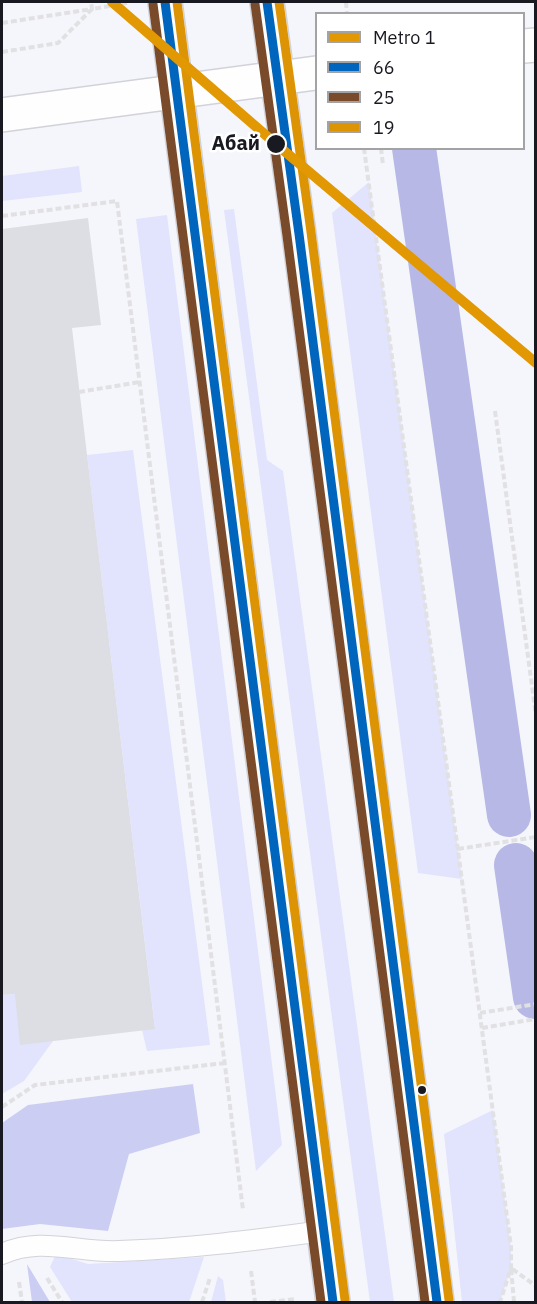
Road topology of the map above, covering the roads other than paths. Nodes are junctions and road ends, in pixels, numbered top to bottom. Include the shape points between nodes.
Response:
1 (165, 2) edge
2 (267, 2) edge
3 (315, 73) edge
4 (278, 78) junction
5 (177, 91) junction
6 (2, 115) edge
7 (324, 1231) junction
8 (2, 1254) edge
9 (333, 1302) edge
10 (436, 1302) edge

1 - 5 main road
2 - 4 main road
3 - 4 main road
4 - 5 main road
4 - 10 main road
5 - 6 main road
5 - 7 main road
7 - 8 lane via 116,1252 43,1244
7 - 9 main road

